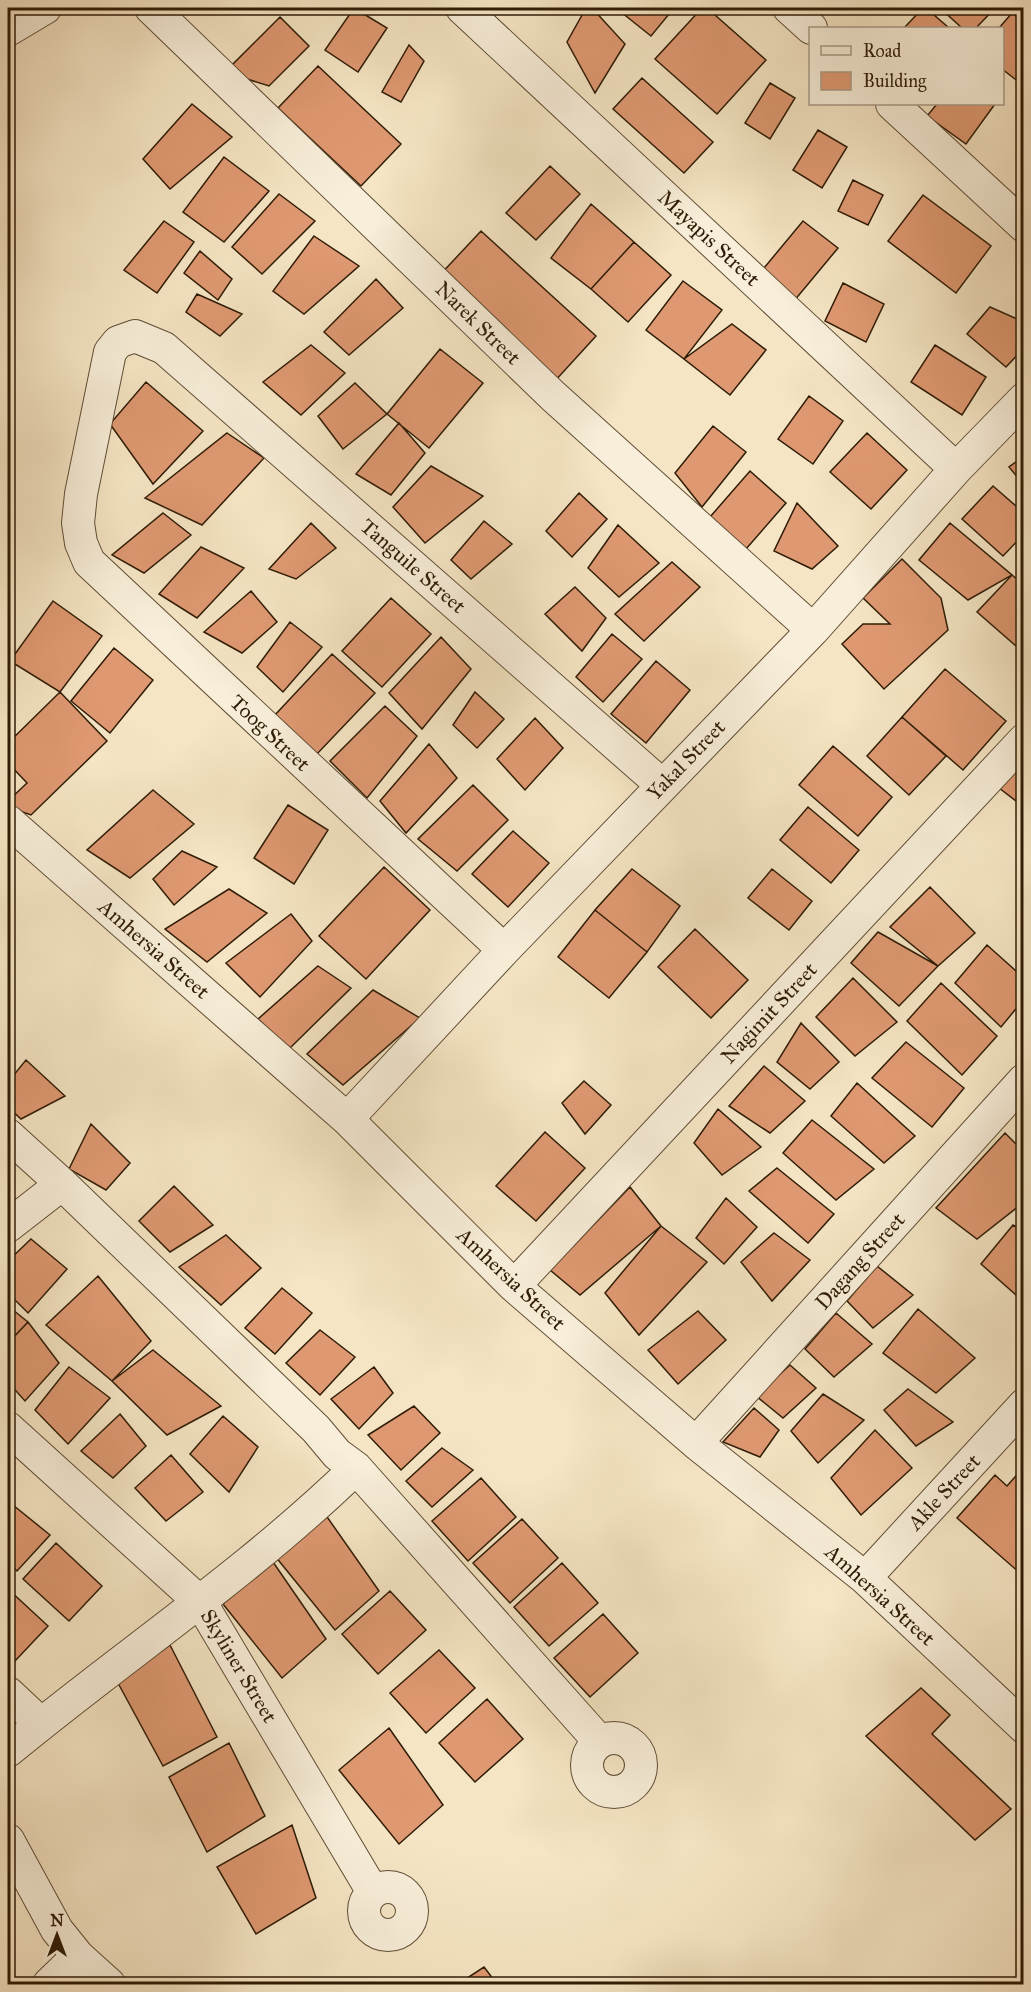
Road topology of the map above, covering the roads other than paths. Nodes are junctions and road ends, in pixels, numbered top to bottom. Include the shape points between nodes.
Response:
1 (45, 8) edge
2 (152, 8) edge
3 (462, 8) edge
4 (789, 8) edge
5 (810, 27) edge
6 (8, 30) edge
7 (893, 105) edge
8 (1023, 226) edge
9 (1023, 399) edge
10 (956, 469) junction
11 (81, 494) joint
12 (813, 630) junction
13 (1023, 740) edge
14 (662, 785) junction
15 (8, 821) edge
16 (504, 950) junction
17 (1023, 1080) edge
18 (347, 1119) junction
19 (8, 1135) edge
20 (62, 1184) junction
21 (8, 1226) edge
22 (514, 1286) junction
23 (1023, 1405) edge
24 (8, 1428) edge
25 (696, 1443) junction
26 (356, 1468) junction
27 (865, 1578) junction
28 (201, 1603) junction
29 (8, 1693) edge
30 (40, 1724) junction
31 (1023, 1727) edge
32 (600, 1742) dead end
33 (8, 1750) edge
34 (11, 1848) edge
35 (373, 1892) dead end
36 (78, 1956) junction
37 (49, 1984) edge
38 (109, 1984) edge

1 - 6 street
2 - 12 street, Narek Street via 553,396
3 - 10 street, Mayapis Street
4 - 5 street
7 - 8 street
9 - 10 street, Yakal Street
10 - 12 street, Yakal Street
11 - 14 street, Tanguile Street via 110,352 118,342 135,336 164,348
11 - 16 street, Toog Street via 78,523 89,561
12 - 14 street, Yakal Street
13 - 22 street, Nagimit Street
14 - 16 street, Yakal Street
15 - 18 street, Amhersia Street
16 - 18 street, Yakal Street
17 - 25 street, Dagang Street
18 - 22 street, Amhersia Street
19 - 20 street
20 - 21 street
20 - 26 street via 337,1454
22 - 25 street, Amhersia Street
23 - 27 street, Akle Street
24 - 28 street, Skyliner Street
25 - 27 street, Amhersia Street
26 - 28 street via 306,1516
26 - 32 street
27 - 31 street, Amhersia Street
28 - 30 street
28 - 35 street, Skyliner Street
29 - 30 street
30 - 33 street
34 - 36 street via 57,1930
36 - 37 street
36 - 38 street

